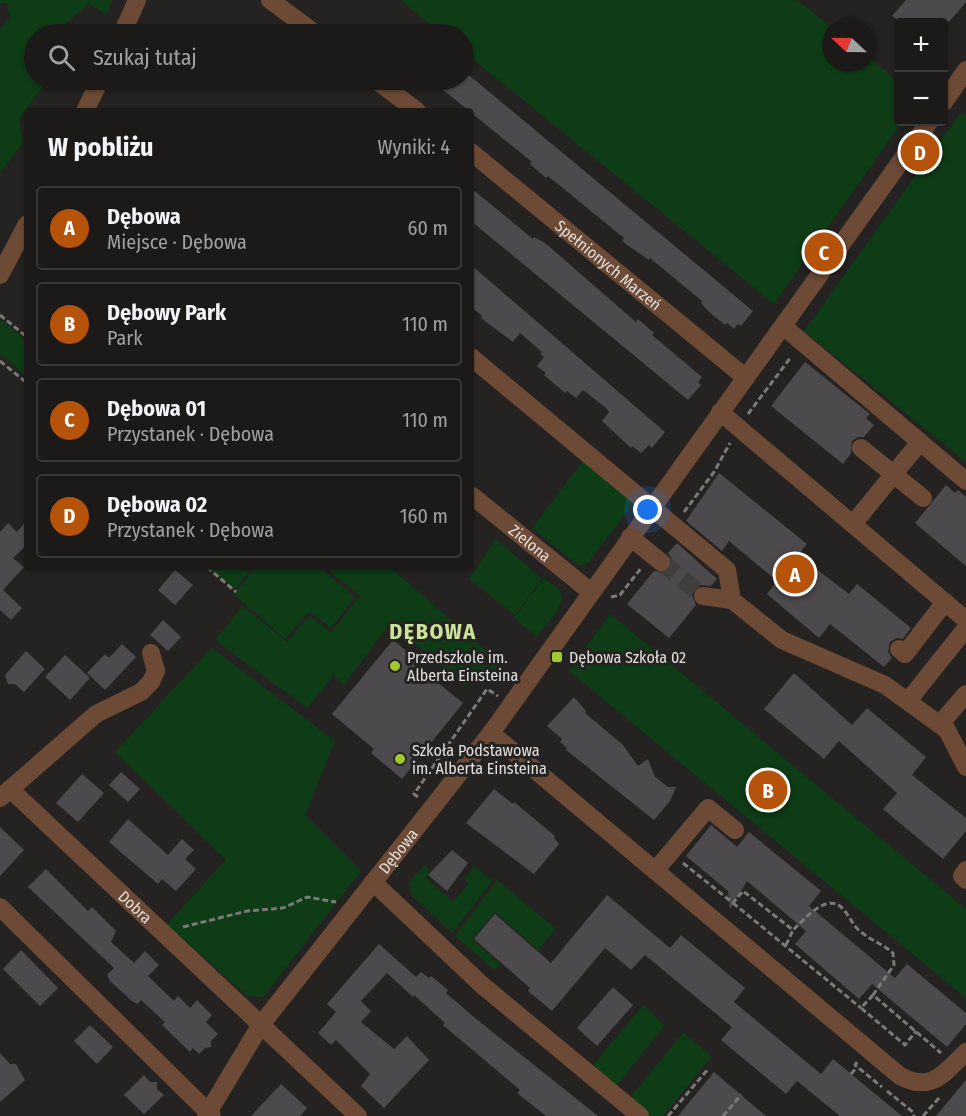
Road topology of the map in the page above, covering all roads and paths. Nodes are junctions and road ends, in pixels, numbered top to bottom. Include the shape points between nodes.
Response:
1 (137, 0) edge
2 (270, 0) edge
3 (126, 24) edge
4 (302, 24) edge
5 (966, 70) edge
6 (95, 90) edge
7 (389, 90) edge
8 (948, 96) edge
9 (86, 108) edge
10 (413, 108) edge
11 (926, 126) edge
12 (474, 154) edge
13 (24, 230) edge
14 (0, 275) edge
15 (0, 315) edge
16 (783, 326) junction
17 (24, 335) edge
18 (474, 359) edge
19 (0, 361) edge
20 (746, 378) junction
21 (24, 381) edge
22 (720, 412) junction
23 (920, 442) junction
24 (861, 448) dead end
25 (893, 475) junction
26 (966, 481) edge
27 (474, 497) edge
28 (923, 498) dead end
29 (652, 507) junction
30 (853, 524) junction
31 (630, 537) junction
32 (661, 562) tunnel mouth
33 (210, 570) edge
34 (236, 592) dead end
35 (591, 592) junction
36 (703, 596) tunnel mouth
37 (732, 600) junction
38 (945, 602) junction
39 (966, 620) edge
40 (966, 627) edge
41 (899, 649) dead end
42 (151, 653) dead end
43 (966, 694) edge
44 (908, 701) junction
45 (940, 724) junction
46 (491, 733) junction
47 (966, 766) edge
48 (5, 793) edge
49 (735, 830) dead end
50 (671, 852) junction
51 (966, 870) edge
52 (655, 871) junction
53 (966, 880) edge
54 (373, 882) junction
55 (344, 903) dead end
56 (733, 903) junction
57 (0, 908) edge
58 (793, 930) junction
59 (161, 932) junction
60 (786, 945) junction
61 (873, 995) junction
62 (861, 1008) junction
63 (260, 1026) junction
64 (916, 1031) junction
65 (960, 1058) edge
66 (857, 1067) dead end
67 (709, 1068) dead end
68 (852, 1074) dead end
69 (741, 1095) dead end
70 (209, 1115) edge
71 (358, 1116) edge
72 (640, 1116) edge
73 (668, 1116) edge
74 (723, 1116) edge

1 - 3 street
2 - 4 street
5 - 8 street
6 - 9 street
7 - 10 street
11 - 16 street, Dębowa
12 - 20 street, Spełnionych Marzeń
13 - 14 street
15 - 17 path
16 - 20 street, Dębowa
16 - 23 street
18 - 29 street
19 - 21 path
20 - 22 street, Dębowa
22 - 29 street, Dębowa
22 - 30 street
23 - 25 street
23 - 26 street
24 - 25 street
25 - 28 street
25 - 30 street
27 - 35 street, Zielona
29 - 31 street, Dębowa
29 - 37 street via 727,570
30 - 38 street
31 - 32 street
31 - 35 street, Dębowa
33 - 34 path
35 - 46 street, Dębowa
36 - 37 street
37 - 44 street via 782,640 885,685
38 - 39 street
38 - 41 street via 905,654
40 - 44 street
42 - 48 street, Dobra via 156,671 141,692 96,714
43 - 45 street
44 - 45 street
45 - 47 street
46 - 52 street
46 - 54 street, Dębowa
48 - 59 street, Dobra
49 - 50 street via 708,808
50 - 52 street
50 - 56 path
51 - 53 street via 962,876
52 - 65 street via 900,1076 914,1084 936,1080
54 - 63 street, Dębowa
54 - 72 street via 482,985
55 - 59 path via 307,897 283,908 247,911
56 - 58 path via 743,891
56 - 60 path
57 - 70 street
58 - 60 path
58 - 61 path via 820,905 834,903 843,908 861,932 893,953 894,965
59 - 63 street, Dobra
60 - 62 path
61 - 62 path
61 - 64 path
62 - 64 path via 905,1045
63 - 70 street, Dębowa
63 - 71 street, Dobra
64 - 65 path
66 - 68 path
67 - 73 path
69 - 74 path

